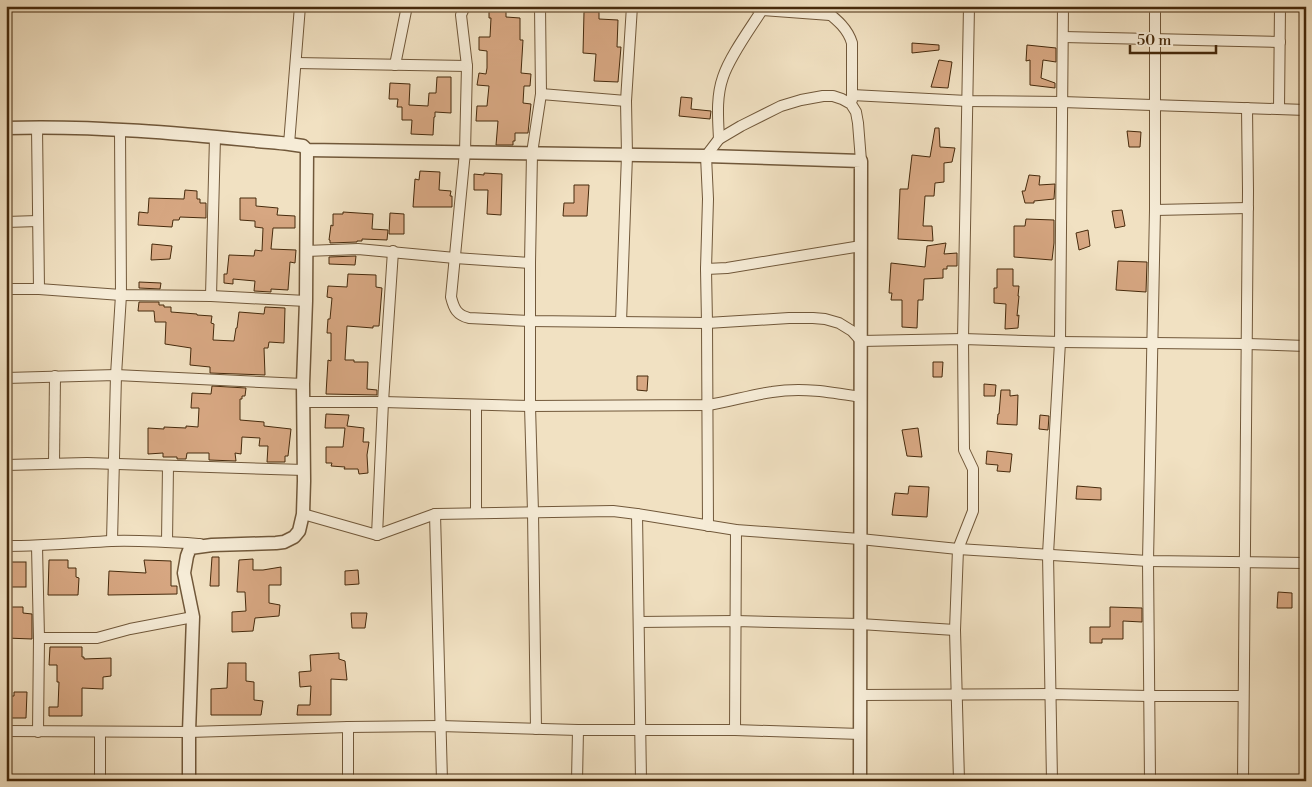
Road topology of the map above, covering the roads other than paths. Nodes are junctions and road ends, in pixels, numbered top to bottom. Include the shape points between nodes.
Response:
1 (300, 6) edge
2 (406, 6) edge
3 (465, 6) edge
4 (540, 6) edge
5 (632, 6) edge
6 (820, 6) edge
7 (969, 6) edge
8 (1063, 6) edge
9 (1155, 6) edge
10 (1280, 6) edge
11 (757, 8) edge
12 (830, 15) junction
13 (1063, 37) junction
14 (1155, 39) junction
15 (1280, 42) junction
16 (296, 63) junction
17 (395, 65) junction
18 (467, 66) junction
19 (541, 94) junction
20 (852, 99) junction
21 (967, 101) junction
22 (626, 102) junction
23 (1062, 102) junction
24 (1154, 105) junction
25 (1248, 108) junction
26 (1279, 109) junction
27 (1306, 110) edge
28 (37, 127) junction
29 (6, 128) edge
30 (120, 130) junction
31 (215, 137) junction
32 (718, 139) junction
33 (289, 144) junction
34 (307, 150) junction
35 (465, 152) junction
36 (532, 153) junction
37 (627, 155) junction
38 (706, 156) junction
39 (861, 161) junction
40 (1248, 208) junction
41 (1155, 210) junction
42 (38, 221) junction
43 (6, 222) edge
44 (861, 246) junction
45 (306, 251) junction
46 (394, 252) junction
47 (455, 258) junction
48 (530, 263) junction
49 (706, 269) junction
50 (6, 288) edge
51 (39, 289) junction
52 (120, 295) junction
53 (211, 296) junction
54 (306, 301) junction
55 (530, 321) junction
56 (621, 322) junction
57 (707, 322) junction
58 (963, 339) junction
59 (861, 341) junction
60 (1060, 342) junction
61 (1153, 342) junction
62 (1247, 344) junction
63 (1306, 346) edge
64 (116, 375) junction
65 (55, 376) junction
66 (6, 378) edge
67 (303, 384) junction
68 (860, 397) junction
69 (303, 402) junction
70 (383, 402) junction
71 (476, 405) junction
72 (708, 405) junction
73 (530, 406) junction
74 (54, 463) junction
75 (114, 464) junction
76 (6, 465) edge
77 (168, 466) junction
78 (304, 470) junction
79 (533, 512) junction
80 (476, 513) junction
81 (303, 514) junction
82 (435, 514) junction
83 (637, 514) junction
84 (708, 526) junction
85 (736, 530) junction
86 (377, 535) junction
87 (860, 539) junction
88 (112, 541) junction
89 (166, 542) junction
90 (212, 544) junction
91 (6, 546) edge
92 (38, 546) junction
93 (958, 549) junction
94 (1048, 554) junction
95 (1148, 561) junction
96 (1244, 562) junction
97 (1306, 563) edge
98 (193, 618) junction
99 (735, 621) junction
100 (639, 622) junction
101 (860, 624) junction
102 (955, 630) junction
103 (39, 638) junction
104 (1050, 694) junction
105 (860, 695) junction
106 (957, 695) junction
107 (1149, 696) junction
108 (1243, 696) junction
109 (440, 726) junction
110 (348, 727) junction
111 (536, 729) junction
112 (640, 729) junction
113 (578, 730) junction
114 (735, 730) junction
115 (6, 731) edge
116 (38, 732) junction
117 (100, 732) junction
118 (188, 732) junction
119 (860, 734) junction
120 (100, 781) edge
121 (189, 781) edge
122 (348, 781) edge
123 (442, 781) edge
124 (578, 781) edge
125 (641, 781) edge
126 (860, 781) edge
127 (959, 781) edge
128 (1052, 781) edge
129 (1150, 781) edge
130 (1243, 781) edge

1 - 16 street
2 - 17 street
3 - 18 street via 461,15
4 - 19 street
5 - 22 street
6 - 12 street
7 - 21 street
8 - 13 street
9 - 14 street
10 - 15 street
11 - 12 street
11 - 32 street via 723,76
12 - 20 street via 850,34
13 - 14 street
13 - 23 street
14 - 15 street
14 - 24 street
15 - 26 street
16 - 17 street
16 - 33 street
17 - 18 street
18 - 35 street
19 - 22 street
19 - 36 street
20 - 21 street
20 - 32 street via 823,96 800,100 781,106
20 - 39 street
21 - 23 street
21 - 58 street
22 - 37 street
23 - 24 street
23 - 60 street
24 - 25 street
24 - 41 street
25 - 26 street
25 - 40 street
26 - 27 street
28 - 29 street
28 - 30 street
28 - 42 street
30 - 31 street
30 - 52 street
31 - 33 street
31 - 53 street
32 - 38 street
33 - 34 street via 303,146
34 - 35 street
34 - 45 street
35 - 36 street
35 - 47 street
36 - 37 street
36 - 48 street
37 - 38 street
37 - 56 street
38 - 39 street
38 - 49 street
39 - 44 street
40 - 41 street
40 - 62 street
41 - 61 street
42 - 43 street
42 - 51 street
44 - 49 street
44 - 59 street
45 - 46 street via 358,249
45 - 54 street
46 - 47 street
46 - 70 street
47 - 48 street
47 - 55 street via 451,297 455,311 469,318
48 - 55 street
49 - 57 street
50 - 51 street
51 - 52 street
52 - 53 street
52 - 64 street
53 - 54 street
54 - 67 street
55 - 56 street
55 - 73 street
56 - 57 street
57 - 59 street via 825,319 852,331
57 - 72 street
58 - 59 street
58 - 60 street
58 - 93 street via 964,450 973,469 973,510
59 - 68 street
60 - 61 street
60 - 94 street
61 - 62 street
61 - 95 street
62 - 63 street
62 - 96 street
64 - 65 street
64 - 67 street
64 - 75 street
65 - 66 street
65 - 74 street
67 - 69 street
68 - 72 street via 788,390
68 - 87 street
69 - 70 street
69 - 78 street
70 - 71 street
70 - 86 street
71 - 73 street
71 - 80 street
72 - 73 street
72 - 84 street
73 - 79 street
74 - 75 street
74 - 76 street
75 - 77 street
75 - 88 street
77 - 78 street
77 - 89 street
78 - 81 street
79 - 80 street
79 - 83 street via 613,511
79 - 111 street
80 - 82 street
81 - 86 street
81 - 90 street via 299,531 284,542
82 - 86 street
82 - 109 street
83 - 84 street
83 - 100 street
84 - 85 street
85 - 87 street
85 - 99 street
87 - 93 street
87 - 101 street
88 - 89 street
88 - 92 street
89 - 90 street
90 - 98 street via 190,548 187,556 184,572
91 - 92 street
92 - 103 street
93 - 94 street
93 - 102 street
94 - 95 street
94 - 104 street
95 - 96 street
95 - 107 street
96 - 97 street
96 - 108 street
98 - 103 street via 97,638
98 - 118 street
99 - 100 street
99 - 101 street
99 - 114 street
100 - 112 street
101 - 102 street
101 - 105 street
102 - 106 street
103 - 116 street
104 - 106 street
104 - 107 street
104 - 128 street
105 - 106 street
105 - 119 street
106 - 127 street
107 - 108 street
107 - 129 street
108 - 130 street
109 - 110 street
109 - 111 street
109 - 123 street
110 - 118 street
110 - 122 street
111 - 113 street
112 - 113 street
112 - 114 street
112 - 125 street
113 - 124 street
114 - 119 street
115 - 116 street
116 - 117 street
117 - 118 street
117 - 120 street
118 - 121 street
119 - 126 street

